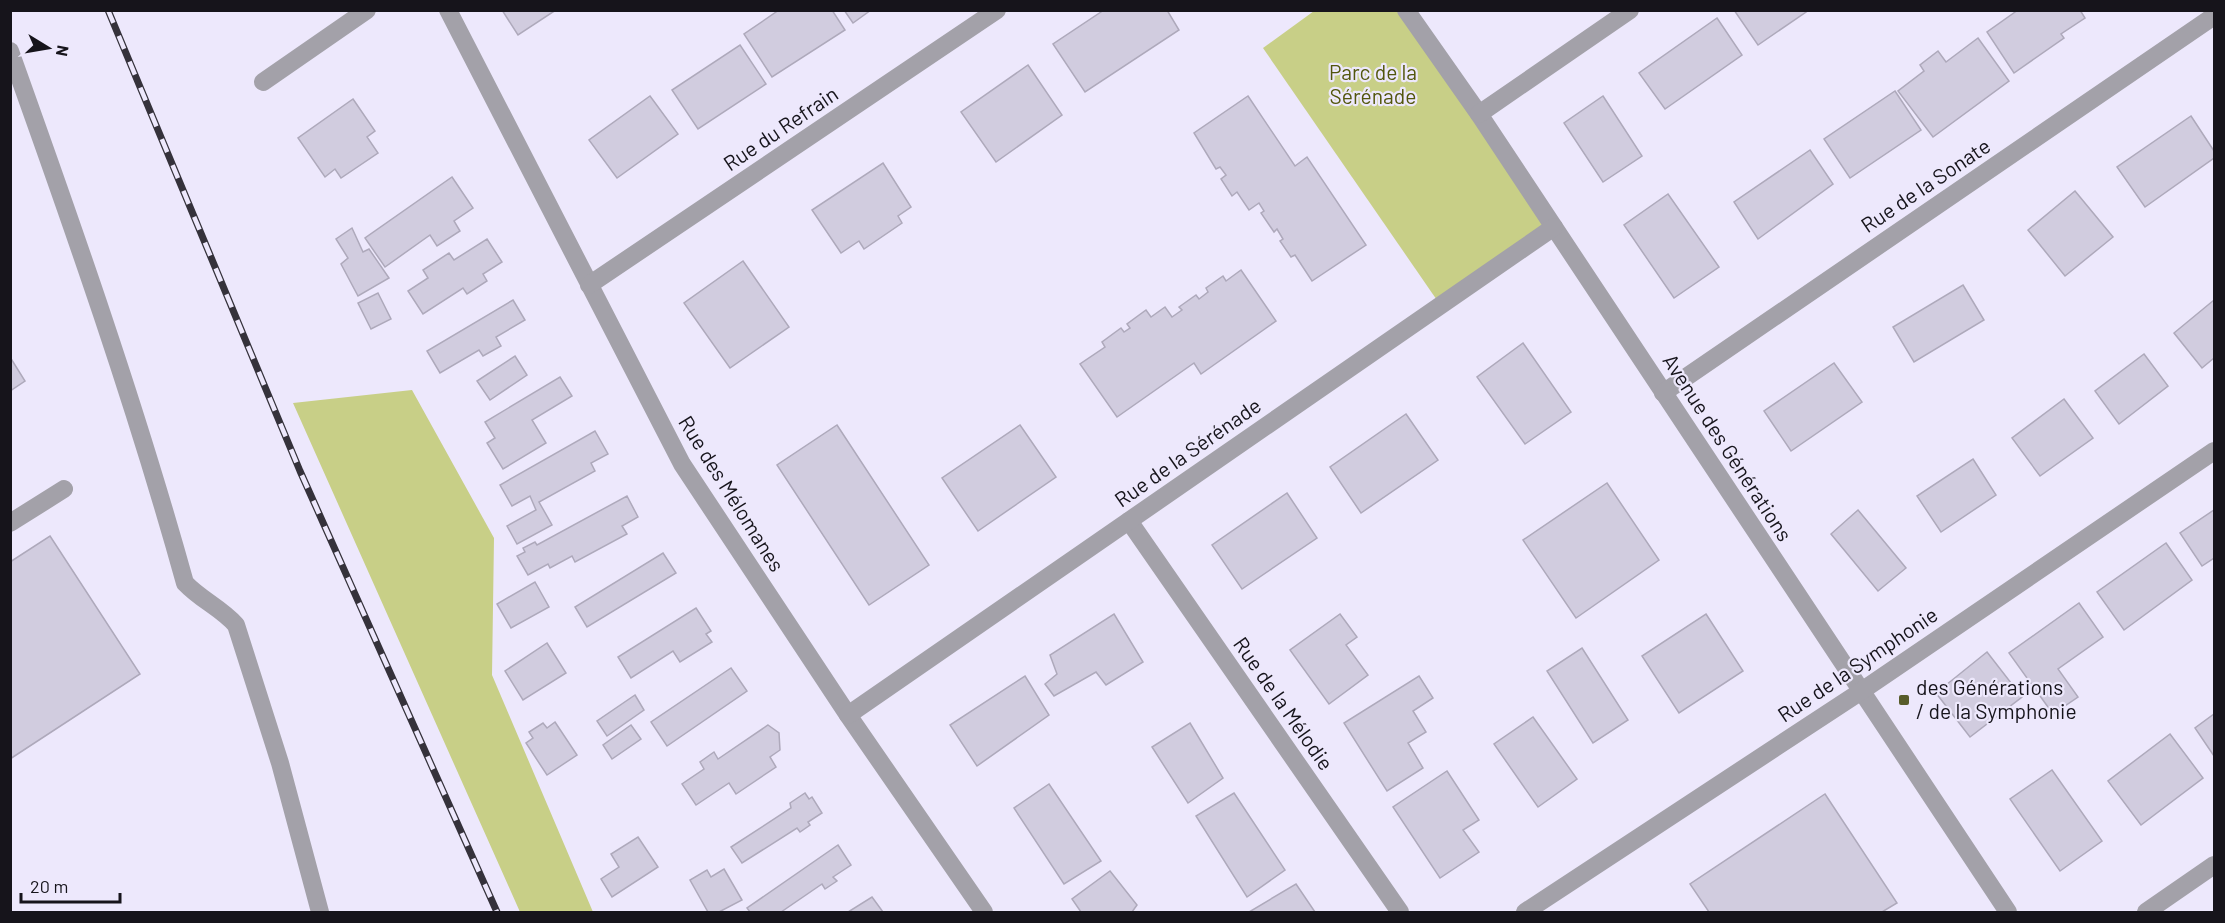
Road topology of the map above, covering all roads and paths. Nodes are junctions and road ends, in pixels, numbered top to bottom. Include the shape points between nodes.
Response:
1 (367, 10) edge
2 (448, 10) edge
3 (997, 10) edge
4 (1406, 10) edge
5 (1630, 10) edge
6 (2214, 16) edge
7 (10, 51) edge
8 (263, 82) dead end
9 (1479, 114) junction
10 (1554, 227) junction
11 (589, 285) junction
12 (1663, 393) junction
13 (2214, 451) edge
14 (64, 489) dead end
15 (1129, 521) junction
16 (10, 523) edge
17 (1860, 692) junction
18 (848, 715) junction
19 (2214, 865) edge
20 (320, 912) edge
21 (984, 912) edge
22 (1400, 912) edge
23 (1525, 912) edge
24 (2008, 912) edge
25 (2146, 912) edge

1 - 8 street
2 - 11 street, Rue des Mélomanes
3 - 11 street, Rue du Refrain
4 - 9 street, Avenue des Générations
5 - 9 street
6 - 12 street, Rue de la Sonate
7 - 20 street via 139,427 185,583 236,625 280,763
9 - 10 street, Avenue des Générations
10 - 12 street, Avenue des Générations
10 - 15 street, Rue de la Sérénade
11 - 18 street, Rue des Mélomanes via 682,464
12 - 17 street, Avenue des Générations
13 - 17 street, Rue de la Symphonie
14 - 16 street
15 - 18 street, Rue de la Sérénade
15 - 22 street, Rue de la Mélodie
17 - 23 street, Rue de la Symphonie
17 - 24 street, Avenue des Générations
18 - 21 street, Rue des Mélomanes
19 - 25 street

